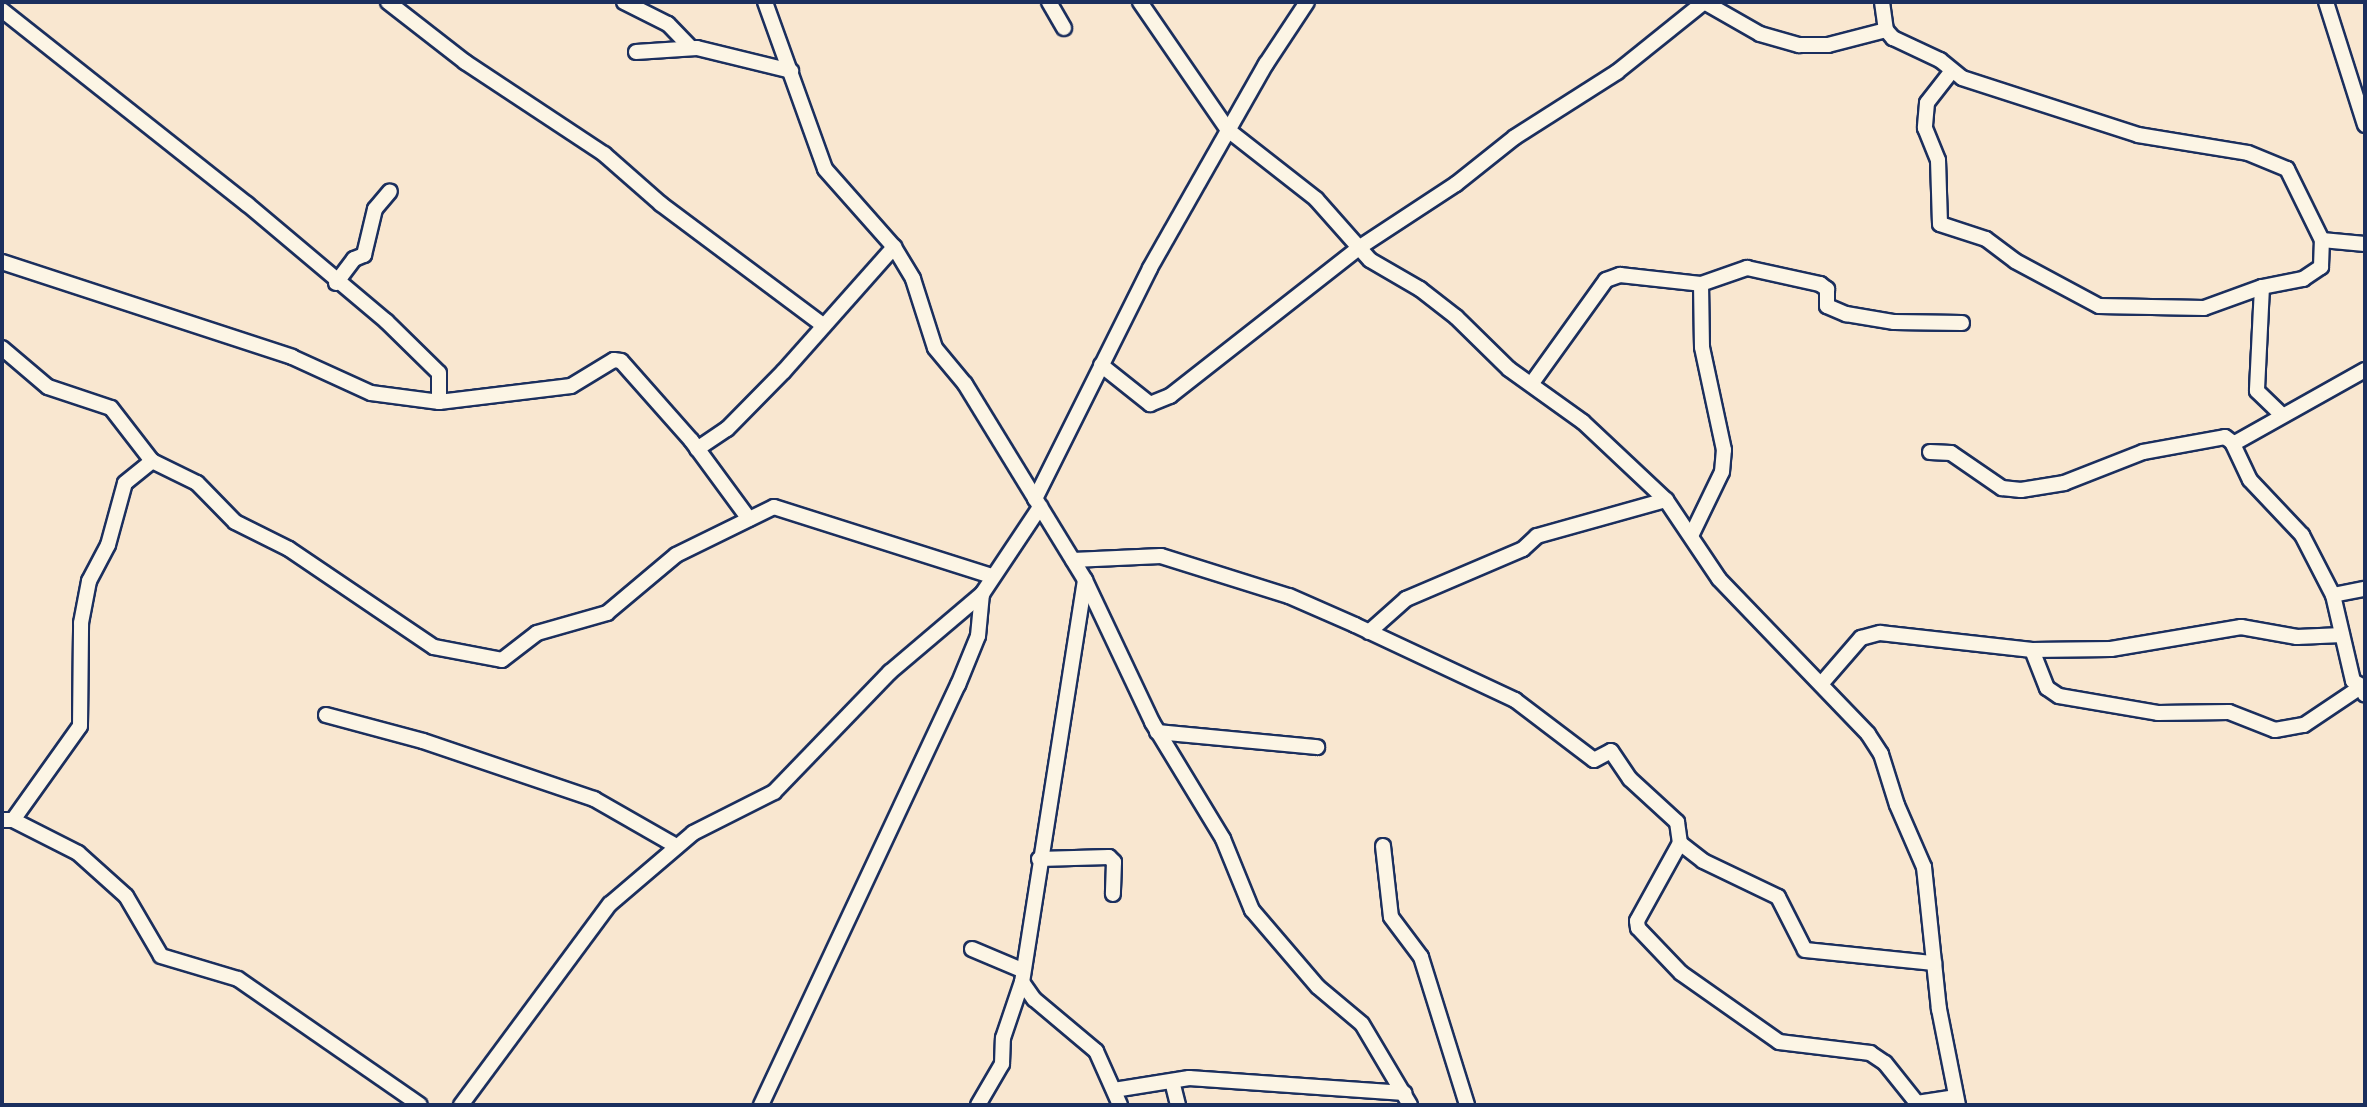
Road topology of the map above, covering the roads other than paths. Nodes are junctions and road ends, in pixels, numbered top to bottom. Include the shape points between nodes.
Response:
1 (388, 2) edge
2 (624, 2) edge
3 (765, 2) edge
4 (1049, 2) edge
5 (1140, 2) edge
6 (1307, 2) edge
7 (1704, 2) edge
8 (1882, 2) edge
9 (2326, 2) edge
10 (2, 10) edge
11 (1064, 28) dead end
12 (1886, 30) junction
13 (691, 48) junction
14 (636, 51) dead end
15 (791, 71) junction
16 (1951, 72) junction
17 (2365, 125) edge
18 (1228, 130) junction
19 (390, 191) dead end
20 (2322, 240) junction
21 (2365, 244) edge
22 (894, 247) junction
23 (1360, 247) junction
24 (2, 262) edge
25 (335, 283) junction
26 (1701, 284) junction
27 (2262, 287) junction
28 (1962, 323) dead end
29 (823, 326) junction
30 (2, 348) edge
31 (1101, 365) junction
32 (2365, 370) edge
33 (1532, 383) junction
34 (439, 402) junction
35 (2282, 415) junction
36 (2233, 444) junction
37 (697, 449) junction
38 (1930, 452) dead end
39 (152, 461) junction
40 (1666, 500) junction
41 (1038, 503) junction
42 (749, 519) junction
43 (1691, 536) junction
44 (1073, 560) junction
45 (992, 576) junction
46 (1085, 580) junction
47 (2365, 589) edge
48 (982, 594) junction
49 (2333, 595) junction
50 (1369, 632) junction
51 (2342, 635) junction
52 (2032, 650) junction
53 (1822, 683) junction
54 (2364, 691) edge
55 (326, 715) dead end
56 (1157, 732) junction
57 (1317, 747) dead end
58 (8, 820) edge
59 (1680, 843) junction
60 (677, 846) junction
61 (1383, 846) dead end
62 (1039, 859) junction
63 (1113, 894) dead end
64 (972, 949) dead end
65 (1934, 963) junction
66 (1022, 976) junction
67 (1172, 1081) junction
68 (1114, 1090) junction
69 (1407, 1099) edge
70 (1957, 1101) edge
71 (420, 1105) edge
72 (461, 1105) edge
73 (761, 1105) edge
74 (978, 1105) edge
75 (1121, 1105) edge
76 (1178, 1105) edge
77 (1468, 1105) edge

1 - 29 street via 465,62 604,154 661,204
2 - 13 street via 668,24
3 - 15 street
4 - 11 street
5 - 18 street
6 - 18 street
7 - 12 street via 1760,34 1799,45 1828,46
7 - 23 street via 1617,72
8 - 12 street
9 - 17 street
10 - 25 street via 247,204
12 - 16 street via 1905,47 1940,60
13 - 14 street
13 - 15 street
15 - 22 street via 825,169
16 - 20 street via 2017,98 2138,135 2248,153 2287,169
16 - 27 street via 1927,103 1924,128 1938,160 1941,224 1986,239 2015,261 2099,306 2204,308
18 - 23 street via 1316,199
18 - 31 street
19 - 25 street via 375,209 364,255 354,259
20 - 21 street
20 - 27 street via 2321,267 2303,279
22 - 29 street
22 - 41 street via 913,279 935,348 965,384
23 - 31 street via 1226,356 1161,401 1146,402
23 - 33 street via 1370,260 1420,289 1509,369
24 - 34 street via 292,356 371,393
25 - 34 street via 386,321 436,368
26 - 28 street via 1747,268 1820,284 1827,289 1827,306 1846,314 1894,322
26 - 33 street via 1620,275 1606,280
26 - 43 street via 1702,347 1724,450 1721,472
27 - 35 street via 2257,391
29 - 37 street via 727,429
30 - 39 street via 48,387 111,408
31 - 41 street
32 - 35 street
33 - 40 street via 1583,422
34 - 37 street via 571,386 598,368 621,360
35 - 36 street
36 - 38 street via 2215,436 2185,442 2143,452 2064,483 2021,490 2002,488 1951,453
36 - 49 street via 2250,480 2302,535
37 - 42 street
39 - 42 street via 197,484 235,522 289,549 416,638 434,647 494,660 510,655 537,633 607,613 676,555
39 - 58 street via 125,483 108,545 89,580 81,623 80,726
40 - 43 street
40 - 50 street via 1537,536 1523,549 1405,599
41 - 44 street
41 - 45 street
42 - 45 street via 766,508 780,508
43 - 53 street via 1719,579
44 - 46 street
44 - 50 street via 1161,556 1289,596
45 - 48 street
46 - 56 street
46 - 62 street
47 - 49 street
48 - 60 street via 890,673 774,792 693,833
48 - 73 street via 978,636 958,685
49 - 51 street
50 - 59 street via 1515,700 1594,760 1611,751 1630,779 1677,822
51 - 52 street via 2297,637 2241,627 2111,649
51 - 54 street via 2353,681
52 - 53 street via 1880,633 1861,638
52 - 54 street via 2047,688 2059,696 2158,713 2229,712 2274,730 2304,725
53 - 65 street via 1881,754 1924,867
55 - 60 street via 423,741 594,799
56 - 57 street
56 - 69 street via 1223,839 1252,911 1318,987 1362,1024
58 - 71 street via 78,853 126,896 161,956 239,979
59 - 65 street via 1703,861 1777,897 1796,940 1809,953 1844,951 1898,963
59 - 70 street via 1637,921 1638,928 1681,974 1779,1042 1870,1053 1885,1063 1917,1103
60 - 72 street via 610,904
61 - 77 street via 1391,917 1421,957
62 - 63 street via 1109,857 1114,862
62 - 66 street
64 - 66 street
65 - 70 street
66 - 68 street via 1034,999 1096,1051
66 - 74 street via 1003,1038 1002,1064
67 - 68 street
67 - 69 street via 1218,1079
67 - 76 street
68 - 75 street

